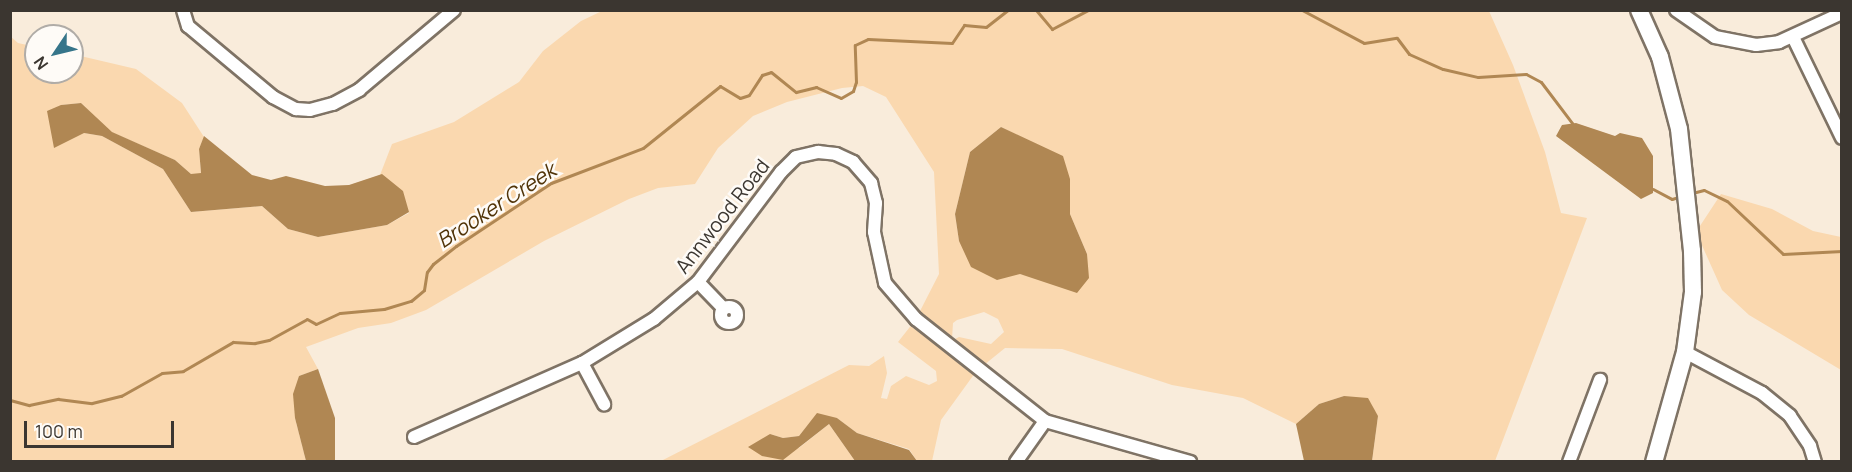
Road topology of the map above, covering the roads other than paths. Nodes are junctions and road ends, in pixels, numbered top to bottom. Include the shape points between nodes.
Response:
1 (183, 10) edge
2 (454, 10) edge
3 (1639, 10) edge
4 (1676, 10) edge
5 (1842, 13) edge
6 (1793, 37) junction
7 (1842, 138) edge
8 (698, 282) junction
9 (724, 309) dead end
10 (1685, 352) junction
11 (582, 363) junction
12 (1600, 380) dead end
13 (604, 404) dead end
14 (1045, 421) junction
15 (414, 437) dead end
16 (1016, 462) edge
17 (1190, 462) edge
18 (1569, 462) edge
19 (1654, 462) edge
20 (1815, 462) edge

1 - 2 street via 188,27 273,97 296,109 310,110 333,105 359,90
3 - 10 street via 1660,57 1679,129 1692,261
4 - 6 street via 1703,32 1737,45 1766,44
5 - 6 street
6 - 7 street
8 - 9 street
8 - 11 street, Annwood Road via 654,319
8 - 14 street, Annwood Road via 788,165 796,158 818,152 836,154 853,162 871,183 876,203 878,261 885,283 898,302
10 - 19 street
10 - 20 street via 1762,393 1781,409 1810,446
11 - 13 street
11 - 15 street, Annwood Road
12 - 18 street
14 - 16 street
14 - 17 street, Annwood Road

